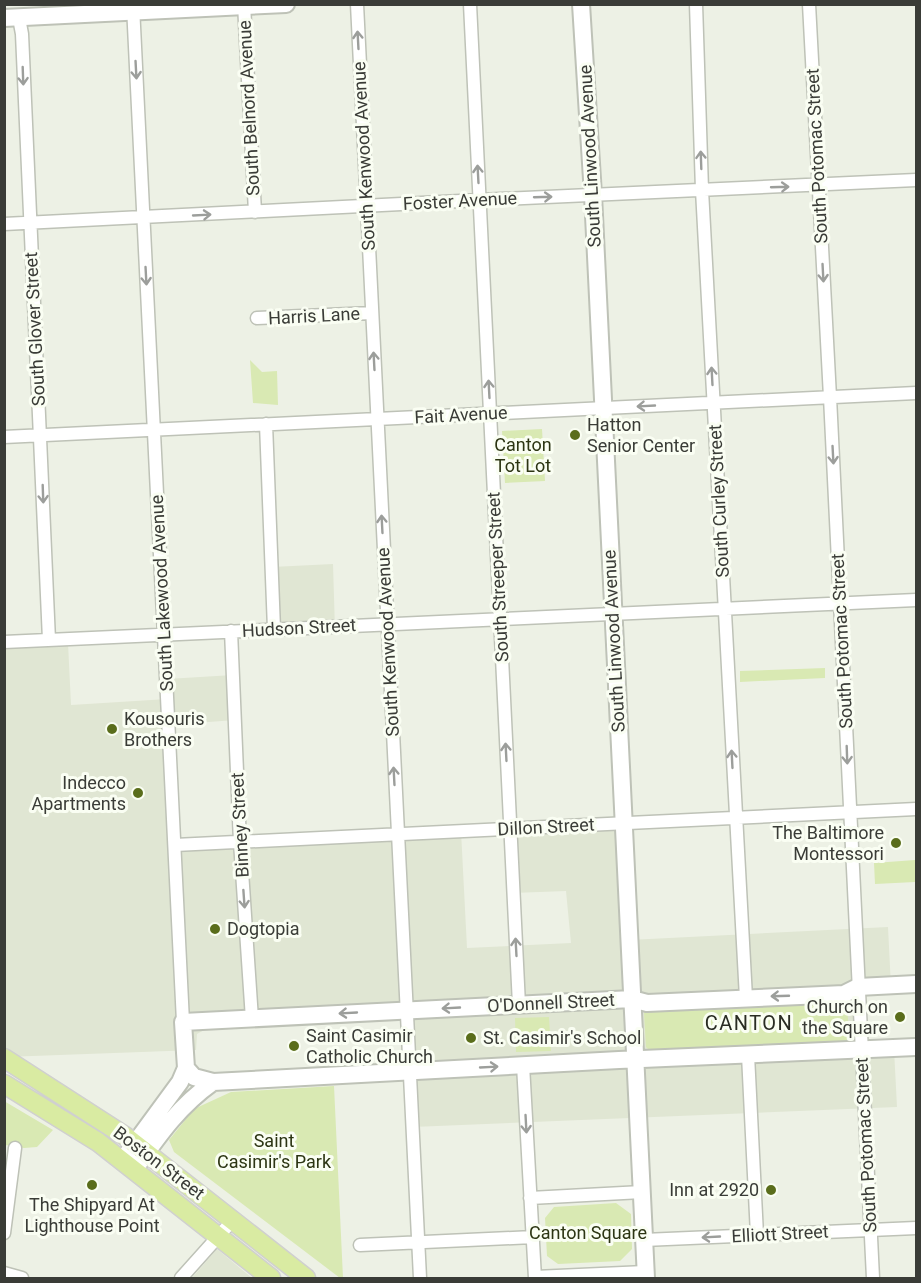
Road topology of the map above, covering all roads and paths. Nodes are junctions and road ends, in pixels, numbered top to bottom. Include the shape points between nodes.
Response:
1 (286, 4) edge
2 (357, 4) edge
3 (470, 4) edge
4 (581, 4) edge
5 (696, 4) edge
6 (809, 4) edge
7 (244, 5) edge
8 (133, 8) edge
9 (12, 18) edge
10 (916, 180) edge
11 (818, 185) junction
12 (702, 190) junction
13 (592, 195) junction
14 (480, 200) junction
15 (366, 206) junction
16 (255, 212) junction
17 (143, 217) junction
18 (29, 223) junction
19 (4, 224) edge
20 (372, 313) junction
21 (257, 318) dead end
22 (916, 393) edge
23 (830, 397) junction
24 (714, 403) junction
25 (603, 408) junction
26 (490, 414) junction
27 (377, 419) junction
28 (266, 424) junction
29 (154, 430) junction
30 (40, 436) junction
31 (4, 437) edge
32 (916, 600) edge
33 (839, 603) junction
34 (724, 609) junction
35 (613, 614) junction
36 (500, 619) junction
37 (387, 624) junction
38 (274, 629) junction
39 (231, 631) junction
40 (164, 634) junction
41 (49, 640) junction
42 (4, 642) edge
43 (916, 809) edge
44 (849, 812) junction
45 (735, 818) junction
46 (623, 823) junction
47 (510, 828) junction
48 (397, 834) junction
49 (240, 842) junction
50 (175, 845) junction
51 (916, 984) edge
52 (858, 987) junction
53 (746, 998) junction
54 (632, 999) junction
55 (519, 1005) junction
56 (406, 1010) junction
57 (252, 1019) junction
58 (183, 1022) junction
59 (916, 1047) edge
60 (861, 1050) junction
61 (748, 1054) junction
62 (4, 1058) edge
63 (635, 1059) junction
64 (523, 1065) junction
65 (186, 1068) junction
66 (410, 1071) junction
67 (213, 1082) junction
68 (4, 1084) edge
69 (15, 1148) dead end
70 (141, 1148) junction
71 (128, 1165) junction
72 (642, 1192) junction
73 (530, 1198) junction
74 (233, 1221) junction
75 (916, 1227) edge
76 (870, 1230) junction
77 (4, 1233) edge
78 (757, 1235) junction
79 (218, 1237) junction
80 (532, 1238) junction
81 (644, 1240) junction
82 (418, 1243) junction
83 (360, 1245) dead end
84 (4, 1273) edge
85 (645, 1275) edge
86 (183, 1276) edge
87 (22, 1278) edge
88 (271, 1278) edge
89 (306, 1278) edge
90 (420, 1278) edge
91 (535, 1278) edge
92 (873, 1278) edge

1 - 7 street
15 -> 2 street, South Kenwood Avenue
14 -> 3 street, South Streeper Street
4 - 13 street, South Linwood Avenue
12 -> 5 street, South Curley Street
6 - 11 street, South Potomac Street
7 - 8 street
7 - 16 street, South Belnord Avenue
8 - 9 street
8 -> 17 street, South Lakewood Avenue
9 -> 18 street, South Glover Street via 22,34
10 - 11 street, Foster Avenue
12 -> 11 street, Foster Avenue
11 -> 23 street, South Potomac Street
12 - 13 street, Foster Avenue
24 -> 12 street, South Curley Street
14 -> 13 street, Foster Avenue
13 - 25 street, South Linwood Avenue
14 - 15 street, Foster Avenue
26 -> 14 street, South Streeper Street
15 - 16 street, Foster Avenue
15 - 20 street, South Kenwood Avenue
17 -> 16 street, Foster Avenue
17 - 18 street, Foster Avenue
17 -> 29 street, South Lakewood Avenue
18 - 19 street, Foster Avenue
18 - 30 street, South Glover Street
20 - 21 street, Harris Lane
27 -> 20 street, South Kenwood Avenue
22 - 23 street, Fait Avenue
23 - 24 street, Fait Avenue
23 -> 33 street, South Potomac Street
24 -> 25 street, Fait Avenue
24 - 34 street, South Curley Street
25 - 26 street, Fait Avenue
25 - 35 street, South Linwood Avenue
26 - 27 street, Fait Avenue
26 - 36 street, South Streeper Street
27 - 28 street, Fait Avenue
37 -> 27 street, South Kenwood Avenue
28 - 29 street, Fait Avenue
28 - 38 street
29 - 30 street, Fait Avenue
29 - 40 street, South Lakewood Avenue
30 - 31 street, Fait Avenue
30 -> 41 street, South Glover Street
32 - 33 street, Hudson Street
33 - 34 street, Hudson Street
33 -> 44 street, South Potomac Street
34 - 35 street, Hudson Street
45 -> 34 street, South Curley Street
35 - 36 street, Hudson Street
35 - 46 street, South Linwood Avenue
36 - 37 street, Hudson Street
47 -> 36 street, South Streeper Street
37 - 38 street, Hudson Street
48 -> 37 street, South Kenwood Avenue
38 - 39 street, Hudson Street
39 - 40 street, Hudson Street
39 - 49 street, Binney Street
40 - 41 street, Hudson Street
40 - 50 street, South Lakewood Avenue
41 - 42 street, Hudson Street
43 - 44 street, Dillon Street
44 - 45 street, Dillon Street
44 - 52 street, South Potomac Street
45 - 46 street, Dillon Street
45 - 53 street, South Curley Street
46 - 47 street, Dillon Street
46 - 54 street, South Linwood Avenue
47 - 48 street, Dillon Street
55 -> 47 street, South Streeper Street
48 - 49 street, Dillon Street
48 - 56 street, South Kenwood Avenue
49 - 50 street, Dillon Street
49 -> 57 street, Binney Street
50 - 58 street, South Lakewood Avenue
51 - 52 street, O'Donnell Street
52 -> 53 street, O'Donnell Street via 844,994
52 - 60 street, South Potomac Street
53 - 54 street, O'Donnell Street via 647,1003
54 - 55 street, O'Donnell Street
54 - 63 street, South Linwood Avenue
55 -> 56 street, O'Donnell Street
56 -> 57 street, O'Donnell Street
56 - 66 street, South Kenwood Avenue
57 - 58 street, O'Donnell Street
58 - 65 street, South Lakewood Avenue
59 - 60 street
60 - 61 street
60 - 76 street, South Potomac Street
61 - 63 street
61 - 78 street
62 - 70 main road, Boston Street
63 - 64 street
63 - 72 street, South Linwood Avenue
66 -> 64 street
64 -> 73 street
65 - 67 street via 194,1077
65 - 70 street
66 - 67 street
66 - 82 street, South Kenwood Avenue
67 - 70 street
68 - 71 main road, Boston Street
69 - 77 street
70 - 71 street
70 - 74 main road, Boston Street
71 - 79 main road, Boston Street
72 - 73 street
72 - 81 street, South Linwood Avenue
73 - 80 street
74 - 79 street
74 - 89 main road, Boston Street
75 - 76 street, Elliott Street
76 - 78 street, Elliott Street
76 - 92 street, South Potomac Street
78 -> 81 street, Elliott Street
79 - 86 street
79 - 88 main road, Boston Street
80 - 82 street
80 - 91 street
81 - 85 street, South Linwood Avenue
82 - 83 street
82 - 90 street, South Kenwood Avenue
84 - 87 street
85 - 91 street

